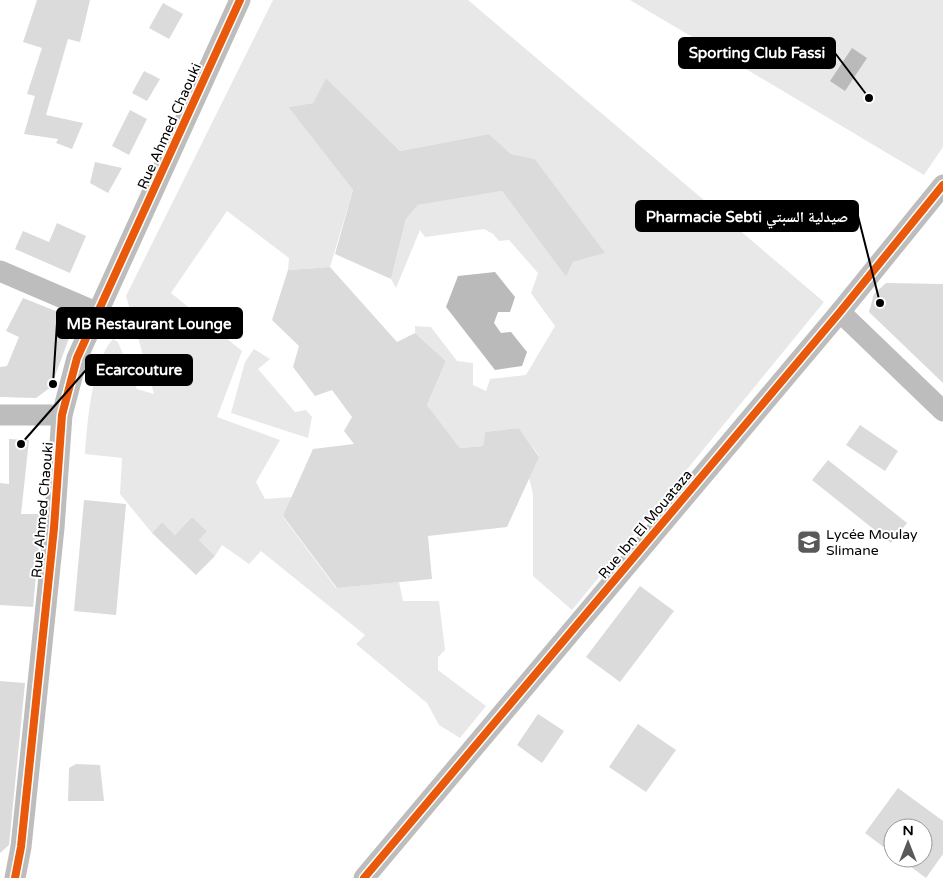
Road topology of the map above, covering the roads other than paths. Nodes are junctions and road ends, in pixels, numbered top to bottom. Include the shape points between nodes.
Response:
1 (240, 0) edge
2 (942, 187) edge
3 (0, 271) edge
4 (840, 312) junction
5 (98, 313) junction
6 (943, 411) edge
7 (0, 415) edge
8 (62, 415) junction
9 (22, 841) junction
10 (0, 876) edge
11 (15, 878) edge
12 (29, 878) edge
13 (364, 878) edge

1 - 5 street, Rue Ahmed Chaouki
2 - 4 street, Rue Ibn El Mouataza
3 - 5 street
4 - 6 street
4 - 13 street, Rue Ibn El Mouataza
5 - 8 street, Rue Ahmed Chaouki via 78,358
7 - 8 street
8 - 9 street, Rue Ahmed Chaouki via 54,528
9 - 10 street, Rue Ahmed Chaouki
9 - 11 street, Rue Ahmed Chaouki
9 - 12 street via 27,847

